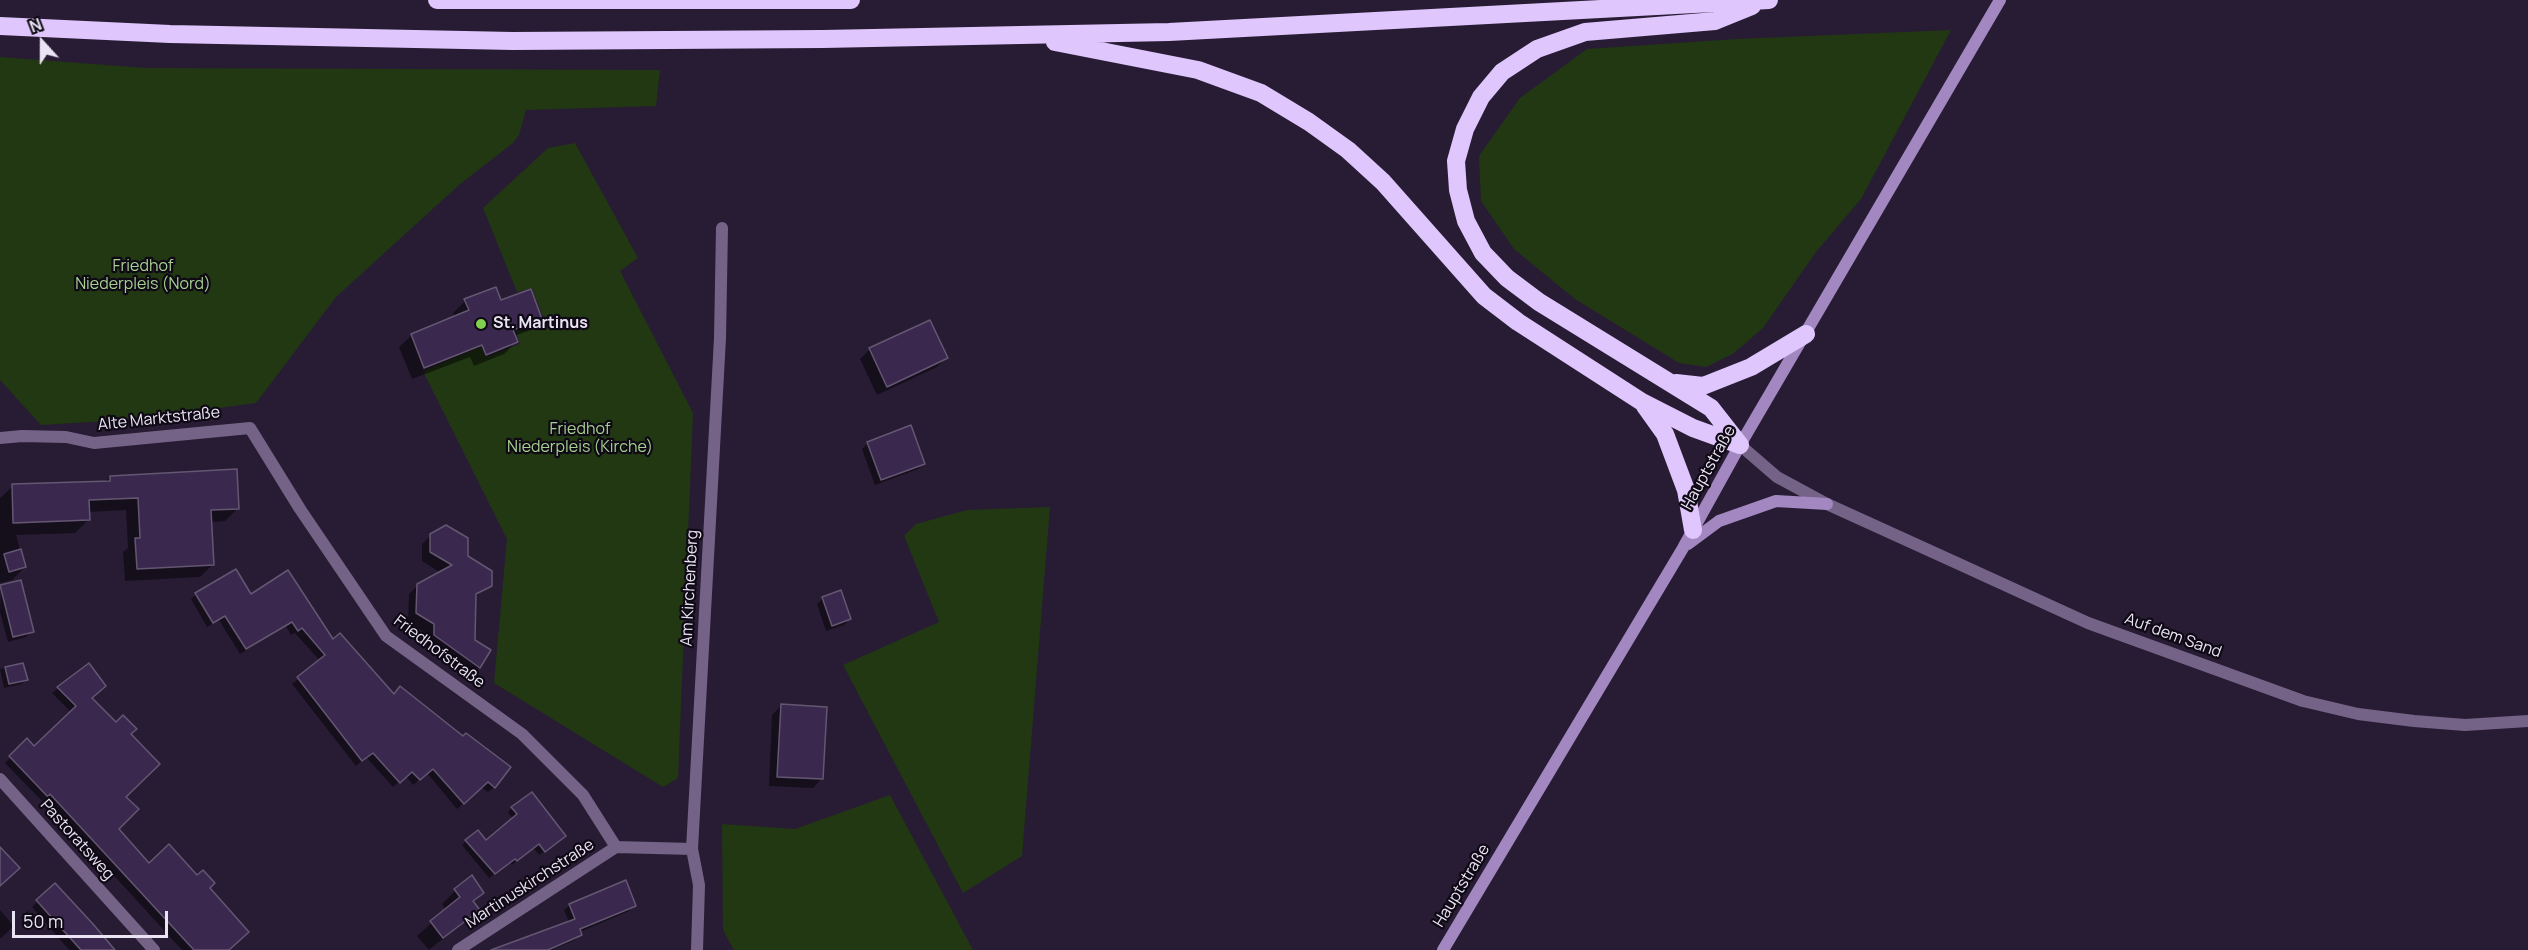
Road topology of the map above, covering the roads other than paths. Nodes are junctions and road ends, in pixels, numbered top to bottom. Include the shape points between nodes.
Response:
1 (437, 0) edge
2 (851, 0) edge
3 (1768, 0) edge
4 (2000, 0) edge
5 (0, 26) edge
6 (1018, 35) junction
7 (722, 228) dead end
8 (1806, 334) junction
9 (1674, 383) junction
10 (1642, 402) junction
11 (250, 428) joint
12 (0, 438) edge
13 (1740, 445) junction
14 (1827, 504) junction
15 (1693, 530) junction
16 (1683, 548) junction
17 (2528, 721) edge
18 (0, 779) edge
19 (616, 848) junction
20 (692, 849) junction
21 (154, 950) edge
22 (458, 950) edge
23 (697, 950) edge
24 (1443, 950) edge

1 - 2 highway
3 - 6 highway via 1169,32
3 - 9 highway via 1715,21 1586,32 1537,49 1502,72 1481,97 1465,129 1456,161 1466,221 1483,253 1507,278 1539,302
4 - 8 main road, Hauptstraße
5 - 6 highway via 170,34 513,41
6 - 10 highway via 1198,70 1261,93 1338,143 1383,182 1485,296 1518,322
7 - 20 street, Am Kirchenberg via 720,338
8 - 9 highway via 1751,367 1703,386
8 - 13 main road, Hauptstraße
9 - 13 highway via 1711,408
10 - 13 highway via 1693,428
10 - 15 highway via 1665,434 1686,490
11 - 12 street, Alte Marktstraße via 94,443 66,437
11 - 19 street, Friedhofstraße via 386,636 522,734 583,795
13 - 14 street, Auf dem Sand via 1777,477
13 - 15 main road, Hauptstraße
14 - 16 main road via 1776,501 1719,521
14 - 17 street, Auf dem Sand via 2088,623 2303,701 2358,714 2465,725
15 - 16 main road, Hauptstraße
16 - 24 main road, Hauptstraße
18 - 21 street, Pastoratsweg
19 - 20 street, Martinuskirchstraße
19 - 22 street, Martinuskirchstraße
20 - 23 street, Am Kirchenberg via 699,885

